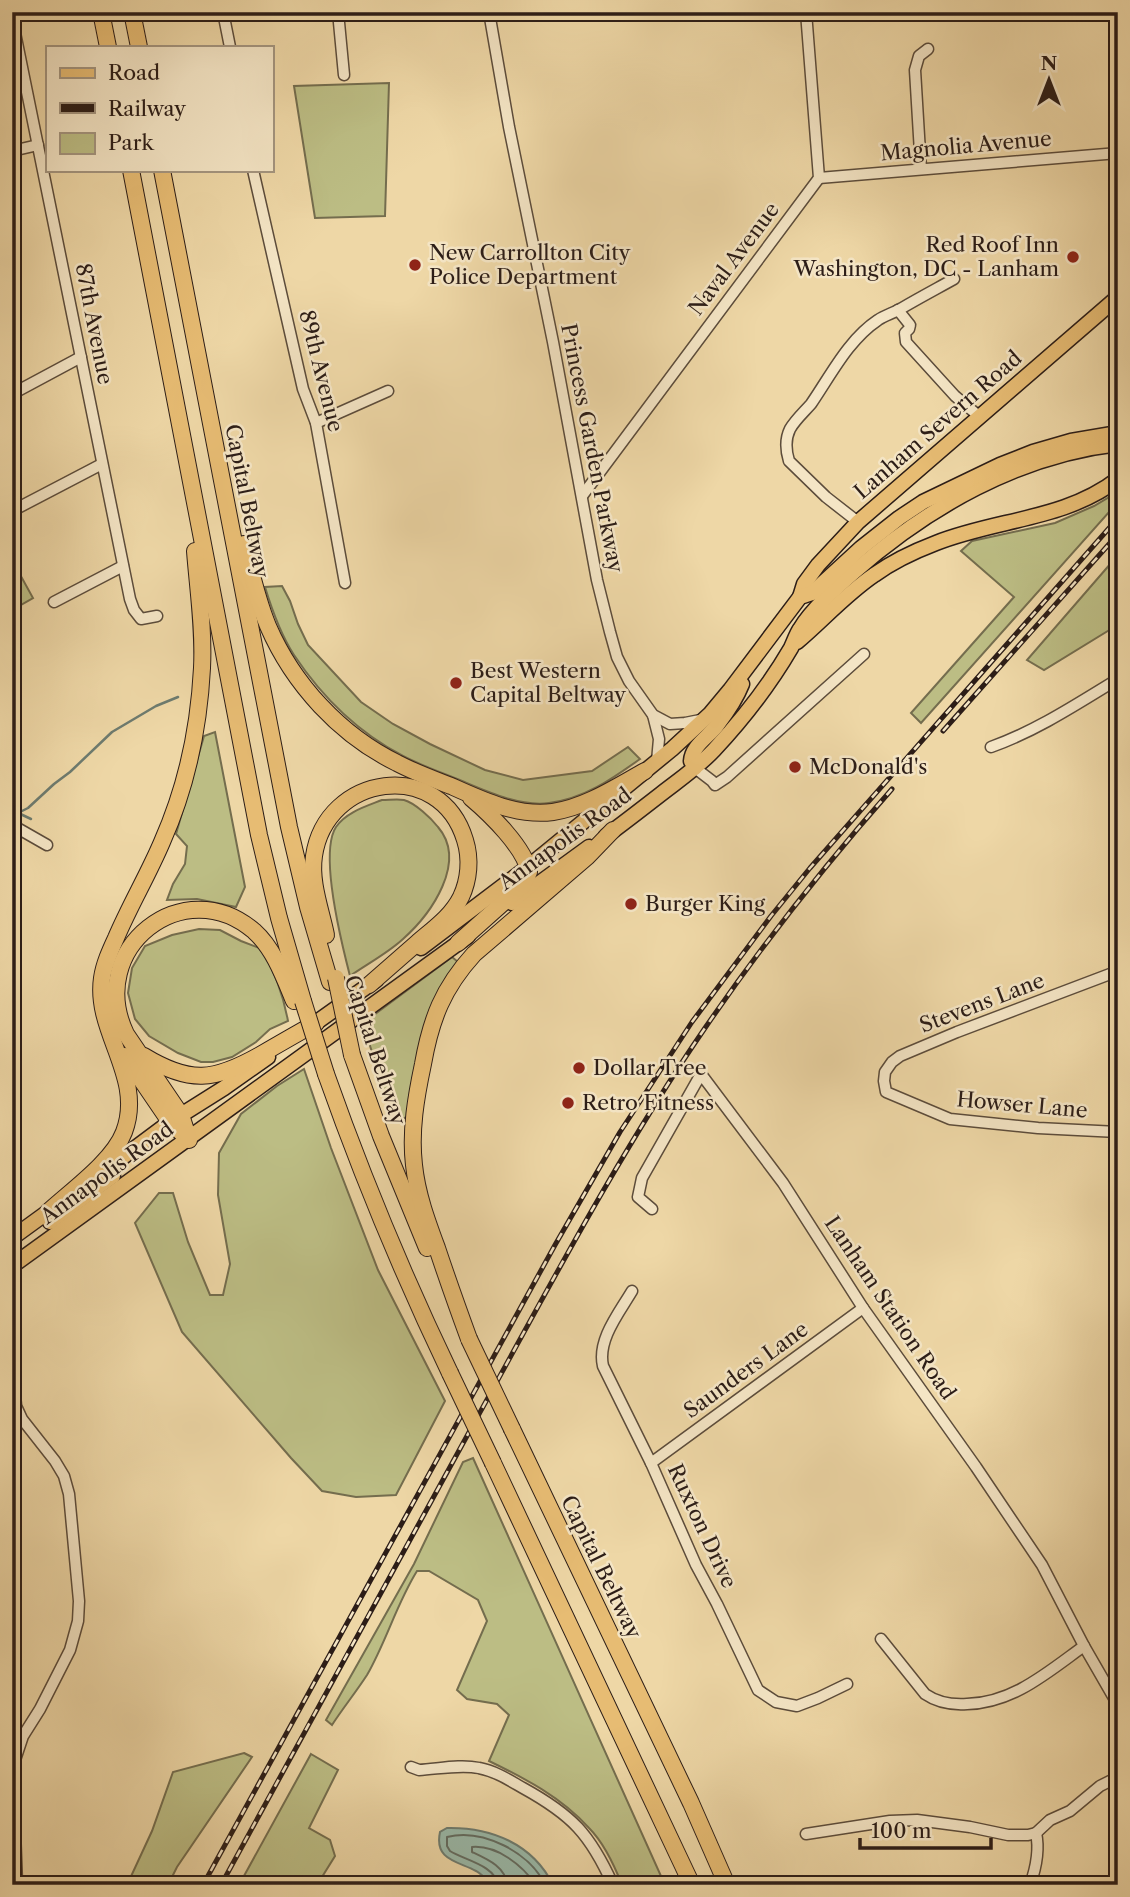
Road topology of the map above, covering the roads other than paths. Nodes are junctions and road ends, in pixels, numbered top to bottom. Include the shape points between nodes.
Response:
1 (101, 12) edge
2 (132, 12) edge
3 (222, 12) edge
4 (338, 12) edge
5 (489, 12) edge
6 (806, 12) edge
7 (12, 18) edge
8 (108, 46) edge
9 (139, 46) edge
10 (230, 46) edge
11 (15, 48) edge
12 (928, 49) dead end
13 (344, 75) dead end
14 (38, 145) junction
15 (12, 150) edge
16 (1118, 153) edge
17 (920, 169) junction
18 (131, 172) edge
19 (162, 172) edge
20 (253, 172) edge
21 (818, 178) junction
22 (954, 279) dead end
23 (1118, 297) edge
24 (898, 310) junction
25 (81, 357) junction
26 (388, 391) dead end
27 (205, 392) junction
28 (12, 394) edge
29 (980, 417) junction
30 (316, 423) junction
31 (1118, 433) edge
32 (1118, 444) edge
33 (102, 464) junction
34 (188, 465) junction
35 (1118, 479) edge
36 (582, 496) junction
37 (12, 511) edge
38 (858, 522) junction
39 (122, 566) junction
40 (345, 583) dead end
41 (800, 597) junction
42 (54, 602) dead end
43 (157, 616) dead end
44 (791, 648) junction
45 (864, 653) dead end
46 (755, 658) junction
47 (1118, 679) edge
48 (653, 715) junction
49 (705, 719) junction
50 (991, 747) dead end
51 (651, 766) junction
52 (695, 768) junction
53 (460, 790) junction
54 (13, 828) edge
55 (613, 830) junction
56 (47, 845) dead end
57 (528, 867) junction
58 (458, 943) junction
59 (1118, 971) edge
60 (333, 980) junction
61 (369, 985) junction
62 (300, 1003) junction
63 (316, 1023) junction
64 (114, 1041) junction
65 (139, 1054) junction
66 (886, 1092) joint
67 (176, 1119) junction
68 (1118, 1132) edge
69 (149, 1138) junction
70 (189, 1140) junction
71 (652, 1209) dead end
72 (48, 1212) junction
73 (13, 1240) edge
74 (12, 1266) edge
75 (632, 1291) dead end
76 (863, 1308) junction
77 (469, 1339) junction
78 (12, 1360) edge
79 (651, 1464) junction
80 (881, 1639) dead end
81 (1084, 1646) junction
82 (847, 1684) dead end
83 (1118, 1705) edge
84 (15, 1747) edge
85 (411, 1767) dead end
86 (1118, 1777) edge
87 (1036, 1833) junction
88 (806, 1834) dead end
89 (17, 1885) edge
90 (613, 1885) edge
91 (690, 1885) edge
92 (727, 1885) edge
93 (1030, 1885) edge

1 - 8 highway
2 - 9 highway
3 - 10 street
4 - 13 street
5 - 36 street, Princess Garden Parkway
6 - 21 street
7 - 11 street, 87th Avenue
11 - 14 street, 87th Avenue
12 - 17 street via 919,56 915,70
14 - 15 street
14 - 25 street, 87th Avenue
16 - 17 street, Magnolia Avenue
17 - 21 street, Magnolia Avenue
18 - 34 highway
19 - 27 highway, Capital Beltway
20 - 30 street, 89th Avenue via 303,389
21 - 36 street, Naval Avenue
22 - 24 street
23 - 29 main road, Lanham Severn Road
24 - 29 street via 909,325 906,342
24 - 38 street via 875,321 842,357 791,428 787,442 789,461
25 - 28 street
25 - 33 street, 87th Avenue
26 - 30 street
27 - 53 highway via 258,598 292,670 330,716 371,748
27 - 60 highway, Capital Beltway via 289,827 308,907
29 - 38 main road, Lanham Severn Road
30 - 40 street, 89th Avenue
31 - 41 main road, Annapolis Road via 1033,452 923,502 861,548 812,593
32 - 44 main road, Annapolis Road via 1031,465 936,510 841,583 800,629
33 - 37 street
33 - 39 street, 87th Avenue
34 - 62 highway via 259,835
34 - 64 highway via 202,642 197,723 173,814 124,918 102,978 102,1003
35 - 44 main road via 1058,510 947,540 901,559 860,585
36 - 48 street, Princess Garden Parkway via 617,657
38 - 41 main road, Lanham Severn Road via 818,565
39 - 42 street
39 - 43 street, 87th Avenue via 134,610 141,619
41 - 46 main road, Annapolis Road
44 - 52 main road, Annapolis Road via 738,723
45 - 52 street via 721,781 715,785
46 - 49 main road, Annapolis Road
46 - 52 main road via 734,702 694,751 691,761
47 - 50 street via 1077,705
48 - 49 street via 670,724
48 - 51 street, Princess Garden Parkway via 659,739
49 - 51 main road, Annapolis Road
51 - 53 highway via 585,803 552,812 520,811
51 - 57 main road, Annapolis Road
52 - 55 main road, Annapolis Road
53 - 57 highway via 502,828
54 - 56 street
55 - 58 main road, Annapolis Road
55 - 77 highway via 474,954 448,988 432,1023 416,1097 413,1164 422,1205
57 - 58 highway via 523,886
57 - 61 main road, Annapolis Road
58 - 70 main road, Annapolis Road
59 - 66 street, Stevens Lane via 900,1056 885,1072
60 - 61 highway via 315,882 314,856 323,830 330,816 353,796 384,786 412,787 439,800 458,822 468,850 467,880 450,915
60 - 77 highway, Capital Beltway, bridge via 352,1055 381,1136
61 - 63 main road, Annapolis Road
62 - 65 highway via 269,949 241,922 206,911 172,915 132,943 117,977 120,1022
62 - 91 highway, bridge via 353,1151 415,1299
63 - 65 highway via 241,1066 214,1076 170,1071
63 - 67 main road, Annapolis Road
64 - 67 highway
64 - 72 highway via 129,1093 125,1130 115,1150
65 - 67 highway
66 - 68 street, Howser Lane via 950,1119
67 - 69 main road, Annapolis Road
67 - 70 highway
69 - 72 main road, Annapolis Road
69 - 73 main road via 145,1151
70 - 74 main road, Annapolis Road
71 - 76 street, Lanham Station Road via 638,1196 642,1178 701,1074 783,1183
72 - 73 main road, Annapolis Road
75 - 79 street, Ruxton Drive via 606,1335 601,1356
76 - 79 street, Saunders Lane
76 - 81 street, Lanham Station Road via 1042,1565
77 - 92 highway, Capital Beltway, bridge
78 - 84 street via 19,1413 64,1476 79,1601 70,1650
79 - 82 street, Ruxton Drive via 758,1690 776,1702 797,1706
80 - 81 street via 925,1694 955,1704 1005,1697
81 - 83 street, Lanham Station Road
84 - 89 street
85 - 90 street via 476,1768 543,1799 563,1812 591,1843
86 - 87 street
87 - 88 street via 1008,1835 917,1820
87 - 93 street via 1038,1854

